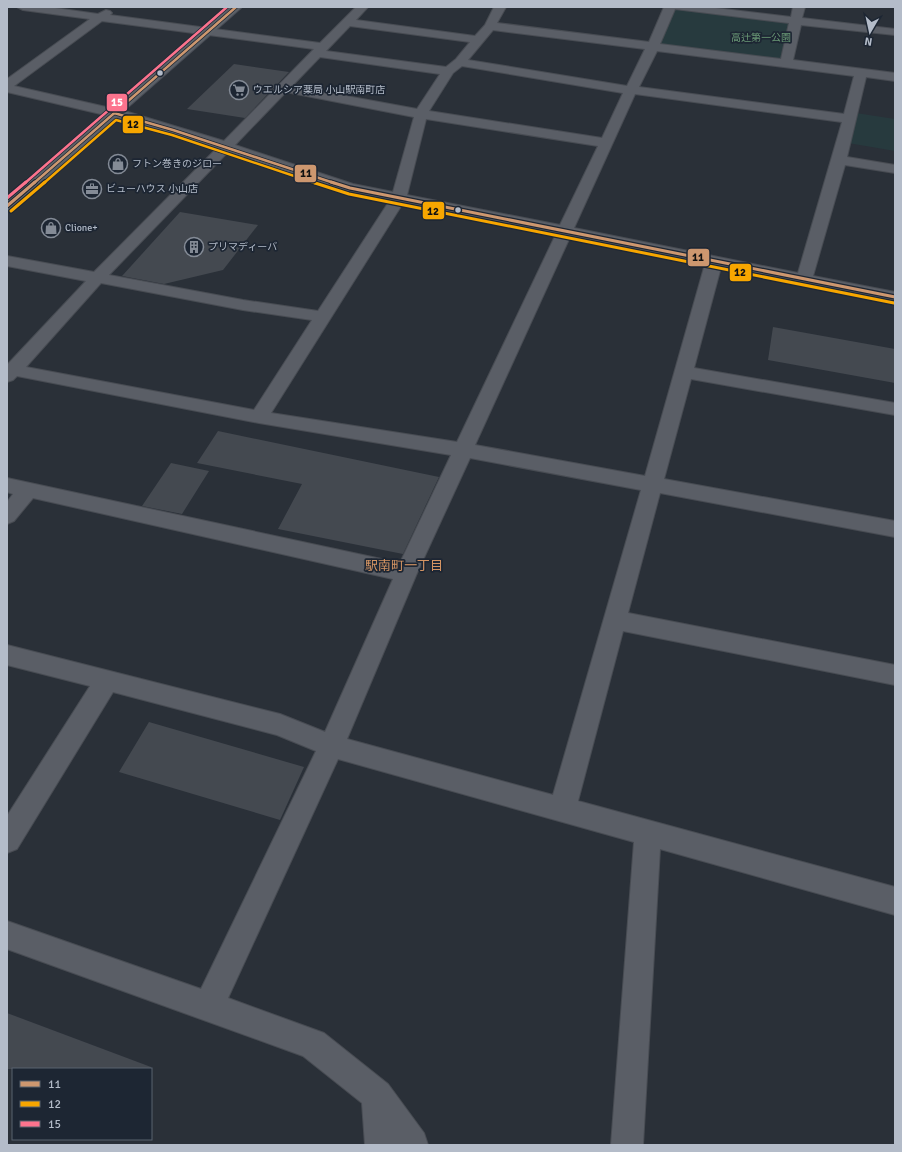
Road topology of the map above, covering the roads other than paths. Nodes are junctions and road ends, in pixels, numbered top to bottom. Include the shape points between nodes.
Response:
1 (23, 7) edge
2 (114, 7) edge
3 (236, 7) edge
4 (362, 7) edge
5 (500, 7) edge
6 (670, 7) edge
7 (678, 7) edge
8 (799, 7) edge
9 (101, 17) junction
10 (796, 20) junction
11 (348, 22) junction
12 (490, 26) junction
13 (208, 31) junction
14 (895, 32) edge
15 (478, 40) junction
16 (654, 46) junction
17 (321, 50) junction
18 (460, 62) junction
19 (786, 63) junction
20 (448, 71) junction
21 (861, 72) junction
22 (895, 76) edge
23 (7, 86) edge
24 (283, 88) junction
25 (631, 90) junction
26 (114, 113) junction
27 (421, 114) junction
28 (849, 119) junction
29 (607, 142) junction
30 (224, 146) junction
31 (839, 160) junction
32 (895, 169) edge
33 (399, 198) junction
34 (7, 206) edge
35 (566, 231) junction
36 (7, 261) edge
37 (714, 262) junction
38 (97, 278) junction
39 (804, 280) junction
40 (895, 297) edge
41 (323, 317) junction
42 (684, 372) junction
43 (10, 373) edge
44 (895, 409) edge
45 (259, 417) junction
46 (464, 450) junction
47 (7, 485) edge
48 (652, 485) junction
49 (28, 490) junction
50 (7, 516) edge
51 (895, 529) edge
52 (406, 573) junction
53 (615, 620) junction
54 (7, 655) edge
55 (895, 675) edge
56 (107, 681) junction
57 (331, 746) junction
58 (562, 810) junction
59 (648, 832) junction
60 (7, 840) edge
61 (895, 901) edge
62 (7, 934) edge
63 (208, 1006) junction
64 (377, 1095) junction
65 (381, 1145) edge
66 (412, 1145) edge
67 (627, 1145) edge

1 - 9 street
2 - 9 street
3 - 13 main road
4 - 11 street
5 - 12 street
6 - 16 street
7 - 10 street
8 - 10 street
9 - 13 street
9 - 23 street
10 - 14 street
10 - 19 street
11 - 15 street
11 - 17 street
12 - 15 street
12 - 16 street
13 - 17 street
13 - 26 main road
15 - 18 street
16 - 19 street
16 - 25 street
17 - 20 street
17 - 24 street
18 - 20 street
18 - 25 street
19 - 21 street
20 - 27 street
21 - 22 street
21 - 28 street
23 - 26 street
24 - 27 street
24 - 30 street
25 - 28 street
25 - 29 street
26 - 30 street
26 - 34 main road
27 - 29 street
27 - 33 street
28 - 31 street
29 - 35 street
30 - 33 street via 309,176
30 - 38 street
31 - 32 street
31 - 39 street
33 - 35 street
33 - 41 street
35 - 37 street
35 - 46 street
36 - 38 street
37 - 39 street
37 - 42 street
38 - 41 street
38 - 43 street
39 - 40 street
41 - 45 street
42 - 44 street
42 - 48 street
43 - 45 street
45 - 46 street
46 - 48 street
46 - 52 street
47 - 49 street
48 - 51 street
48 - 53 street
49 - 50 street
49 - 52 street
52 - 57 street
53 - 55 street
53 - 58 street
54 - 56 street
56 - 57 street via 280,725
56 - 60 street
57 - 58 street
57 - 63 street
58 - 59 street
59 - 61 street
59 - 67 street
62 - 63 street
63 - 64 street via 313,1044
64 - 65 street
64 - 66 street

